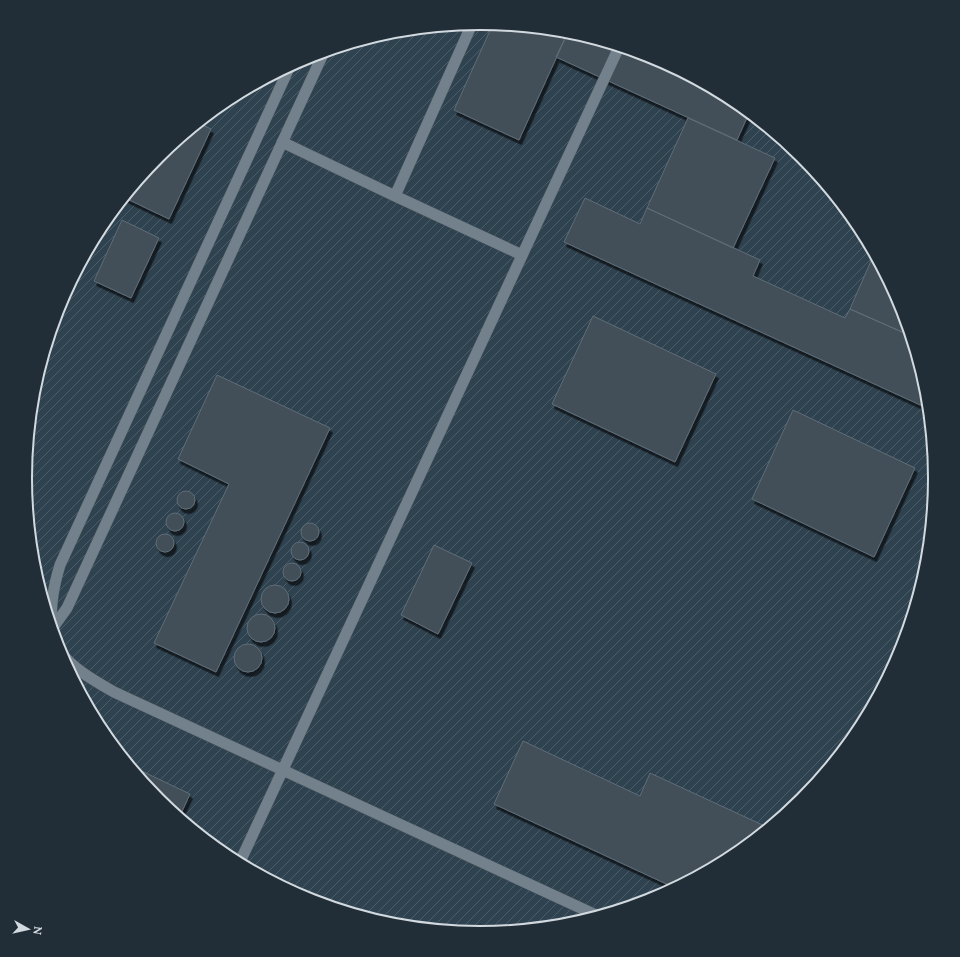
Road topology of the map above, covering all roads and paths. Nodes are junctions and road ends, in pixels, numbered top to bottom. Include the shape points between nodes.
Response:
1 (469, 30) edge
2 (617, 52) edge
3 (320, 60) edge
4 (286, 74) edge
5 (282, 142) junction
6 (395, 196) junction
7 (522, 255) junction
8 (51, 610) edge
9 (55, 623) edge
10 (73, 665) edge
11 (282, 770) junction
12 (242, 858) edge
13 (591, 913) edge

1 - 6 lane
2 - 7 lane
3 - 5 lane
4 - 8 lane via 60,565 54,585
5 - 6 lane
5 - 9 lane via 66,608
6 - 7 lane
7 - 11 lane
10 - 11 lane via 84,675 114,692
11 - 12 lane
11 - 13 lane

